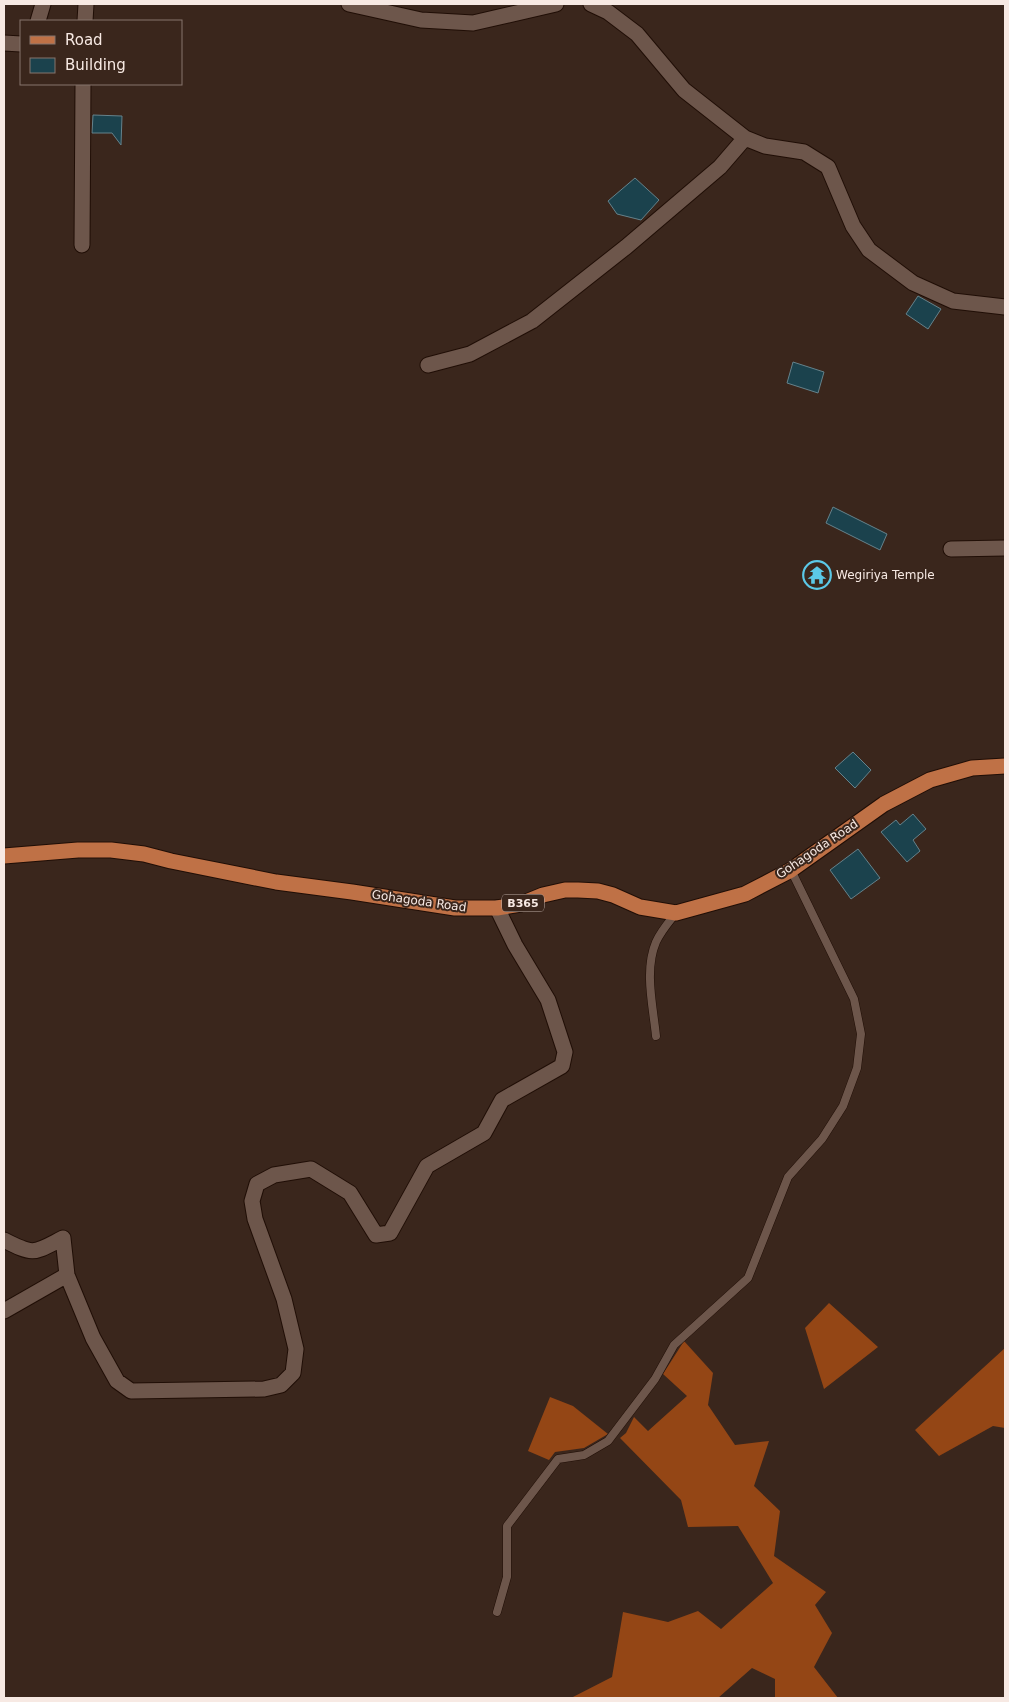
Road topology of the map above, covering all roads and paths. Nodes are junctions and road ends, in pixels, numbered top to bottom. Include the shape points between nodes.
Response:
1 (42, 4) edge
2 (86, 4) edge
3 (349, 4) edge
4 (556, 4) edge
5 (591, 4) edge
6 (390, 8) edge
7 (517, 8) edge
8 (38, 20) edge
9 (85, 20) edge
10 (4, 43) edge
11 (20, 44) edge
12 (83, 85) edge
13 (745, 138) junction
14 (82, 245) dead end
15 (1005, 306) edge
16 (428, 365) dead end
17 (1005, 548) edge
18 (951, 549) dead end
19 (1005, 766) edge
20 (4, 856) edge
21 (791, 870) junction
22 (497, 908) junction
23 (676, 913) junction
24 (656, 1036) dead end
25 (4, 1240) edge
26 (67, 1275) junction
27 (4, 1311) edge
28 (497, 1612) dead end

1 - 8 street
2 - 9 street
3 - 6 street
4 - 7 street
5 - 13 street via 608,12 637,34 684,90
6 - 7 street via 421,20 473,23
10 - 11 street
12 - 14 street
13 - 15 street via 764,146 804,152 828,168 853,226 869,250 913,283 953,301
13 - 16 street via 720,167 532,321 470,354
17 - 18 street
19 - 21 main road, Gohagoda Road / B365 via 972,768 930,780 884,804
20 - 22 main road, Gohagoda Road / B365 via 111,850 276,882 455,908
21 - 23 main road, Gohagoda Road / B365 via 746,894
21 - 28 lane via 854,999 861,1034 857,1068 843,1106 822,1139 788,1177 748,1278 674,1345 655,1379 608,1441 584,1455 558,1459 507,1526 506,1577
22 - 23 main road, Gohagoda Road / B365 via 521,904 542,895 578,890 598,891 640,907
22 - 26 street via 548,1000 565,1052 562,1066 502,1100 484,1133 427,1166 390,1233 376,1235 350,1193 311,1169 274,1175 257,1184 252,1201 255,1220 284,1299 296,1349 293,1373 281,1386 131,1391 116,1381 93,1338
23 - 24 lane via 656,942 650,971
25 - 26 street via 35,1252 63,1238
26 - 27 street

